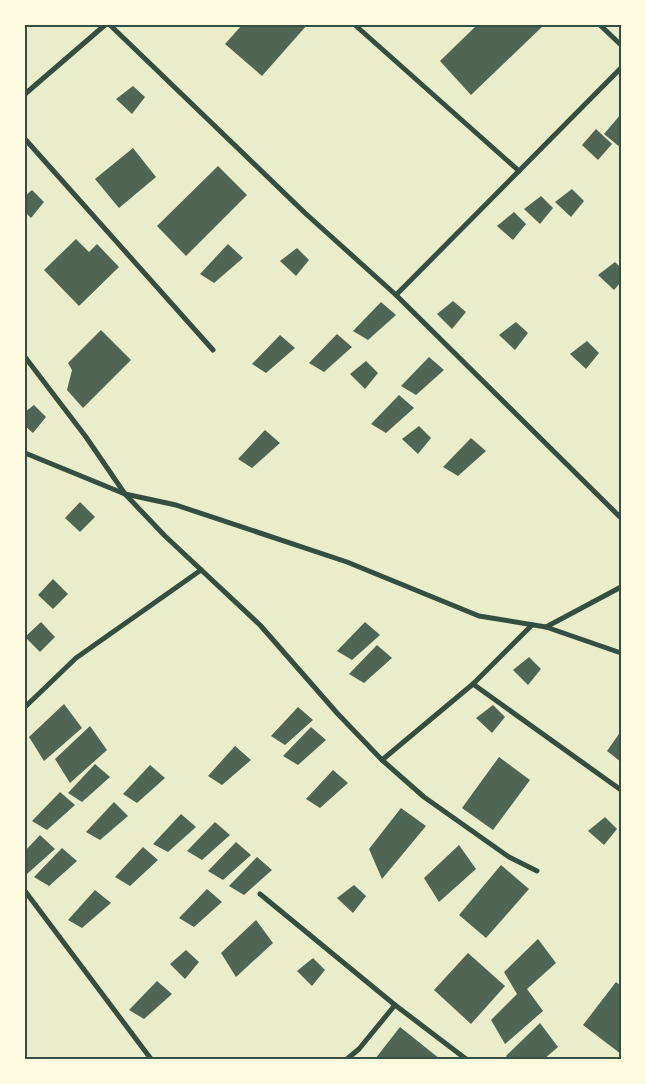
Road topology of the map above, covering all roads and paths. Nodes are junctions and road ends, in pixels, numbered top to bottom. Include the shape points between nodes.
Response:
1 (105, 25) edge
2 (110, 25) edge
3 (355, 25) edge
4 (600, 25) edge
5 (621, 45) edge
6 (621, 68) edge
7 (25, 94) edge
8 (25, 139) edge
9 (519, 171) junction
10 (396, 295) junction
11 (214, 350) dead end
12 (25, 357) edge
13 (25, 453) edge
14 (126, 494) junction
15 (621, 518) edge
16 (201, 570) junction
17 (621, 587) edge
18 (532, 625) junction
19 (546, 627) junction
20 (621, 653) edge
21 (473, 684) junction
22 (25, 707) edge
23 (382, 760) junction
24 (621, 790) edge
25 (537, 871) dead end
26 (25, 891) edge
27 (260, 894) dead end
28 (395, 1005) junction
29 (151, 1059) edge
30 (347, 1059) edge
31 (466, 1059) edge

1 - 7 street
2 - 10 street via 304,213
3 - 9 street
4 - 5 street
6 - 9 street
8 - 11 street
9 - 10 street
10 - 15 street
12 - 14 street
13 - 14 street
14 - 16 street
14 - 18 street via 176,505 347,562 479,616
16 - 22 street via 76,658
16 - 23 street via 260,625
17 - 19 street
18 - 19 street
18 - 21 street
19 - 20 street
21 - 23 street
21 - 24 street
23 - 25 street via 424,797 509,857
26 - 29 street
27 - 28 street
28 - 30 street
28 - 31 street

